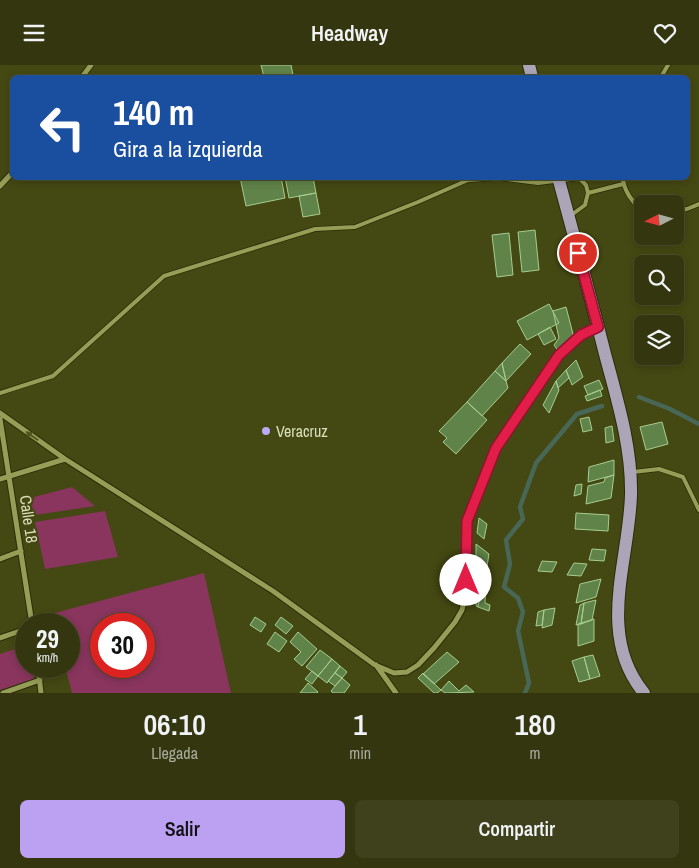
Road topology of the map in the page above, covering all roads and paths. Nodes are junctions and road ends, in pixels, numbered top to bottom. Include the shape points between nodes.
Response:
1 (10, 175) edge
2 (468, 180) edge
3 (515, 180) edge
4 (553, 180) edge
5 (558, 180) edge
6 (581, 180) edge
7 (624, 180) edge
8 (623, 184) junction
9 (0, 186) edge
10 (588, 193) junction
11 (634, 201) edge
12 (699, 204) edge
13 (684, 208) edge
14 (569, 217) junction
15 (598, 327) junction
16 (0, 393) edge
17 (0, 413) edge
18 (0, 419) edge
19 (65, 459) junction
20 (630, 472) junction
21 (10, 475) junction
22 (0, 479) edge
23 (699, 510) edge
24 (21, 551) junction
25 (0, 559) edge
26 (30, 613) edge
27 (15, 633) edge
28 (0, 638) edge
29 (376, 665) junction
30 (40, 680) joint
31 (3, 693) edge
32 (41, 693) edge
33 (396, 693) edge
34 (644, 693) edge

1 - 9 street
2 - 16 lane via 355,227 315,229 164,276 53,376
3 - 4 lane via 538,183
5 - 14 main road
6 - 10 lane
7 - 8 lane
8 - 10 lane
8 - 11 lane
10 - 14 lane via 585,205
12 - 13 lane
14 - 15 main road
15 - 20 main road via 618,402
15 - 29 street via 581,335 559,355 496,448 467,521 465,597 455,622 418,665 407,672 394,673
19 -> 17 street
18 - 21 street, Calle 18
19 - 21 street
19 - 29 street via 273,591
20 - 23 lane via 659,469 683,477
20 - 34 main road via 630,511 617,621 627,666
21 - 22 street
21 - 24 street, Calle 18
24 - 25 street
24 - 26 street, Calle 18
27 - 28 street
29 - 33 street
30 - 31 street
30 - 32 street

